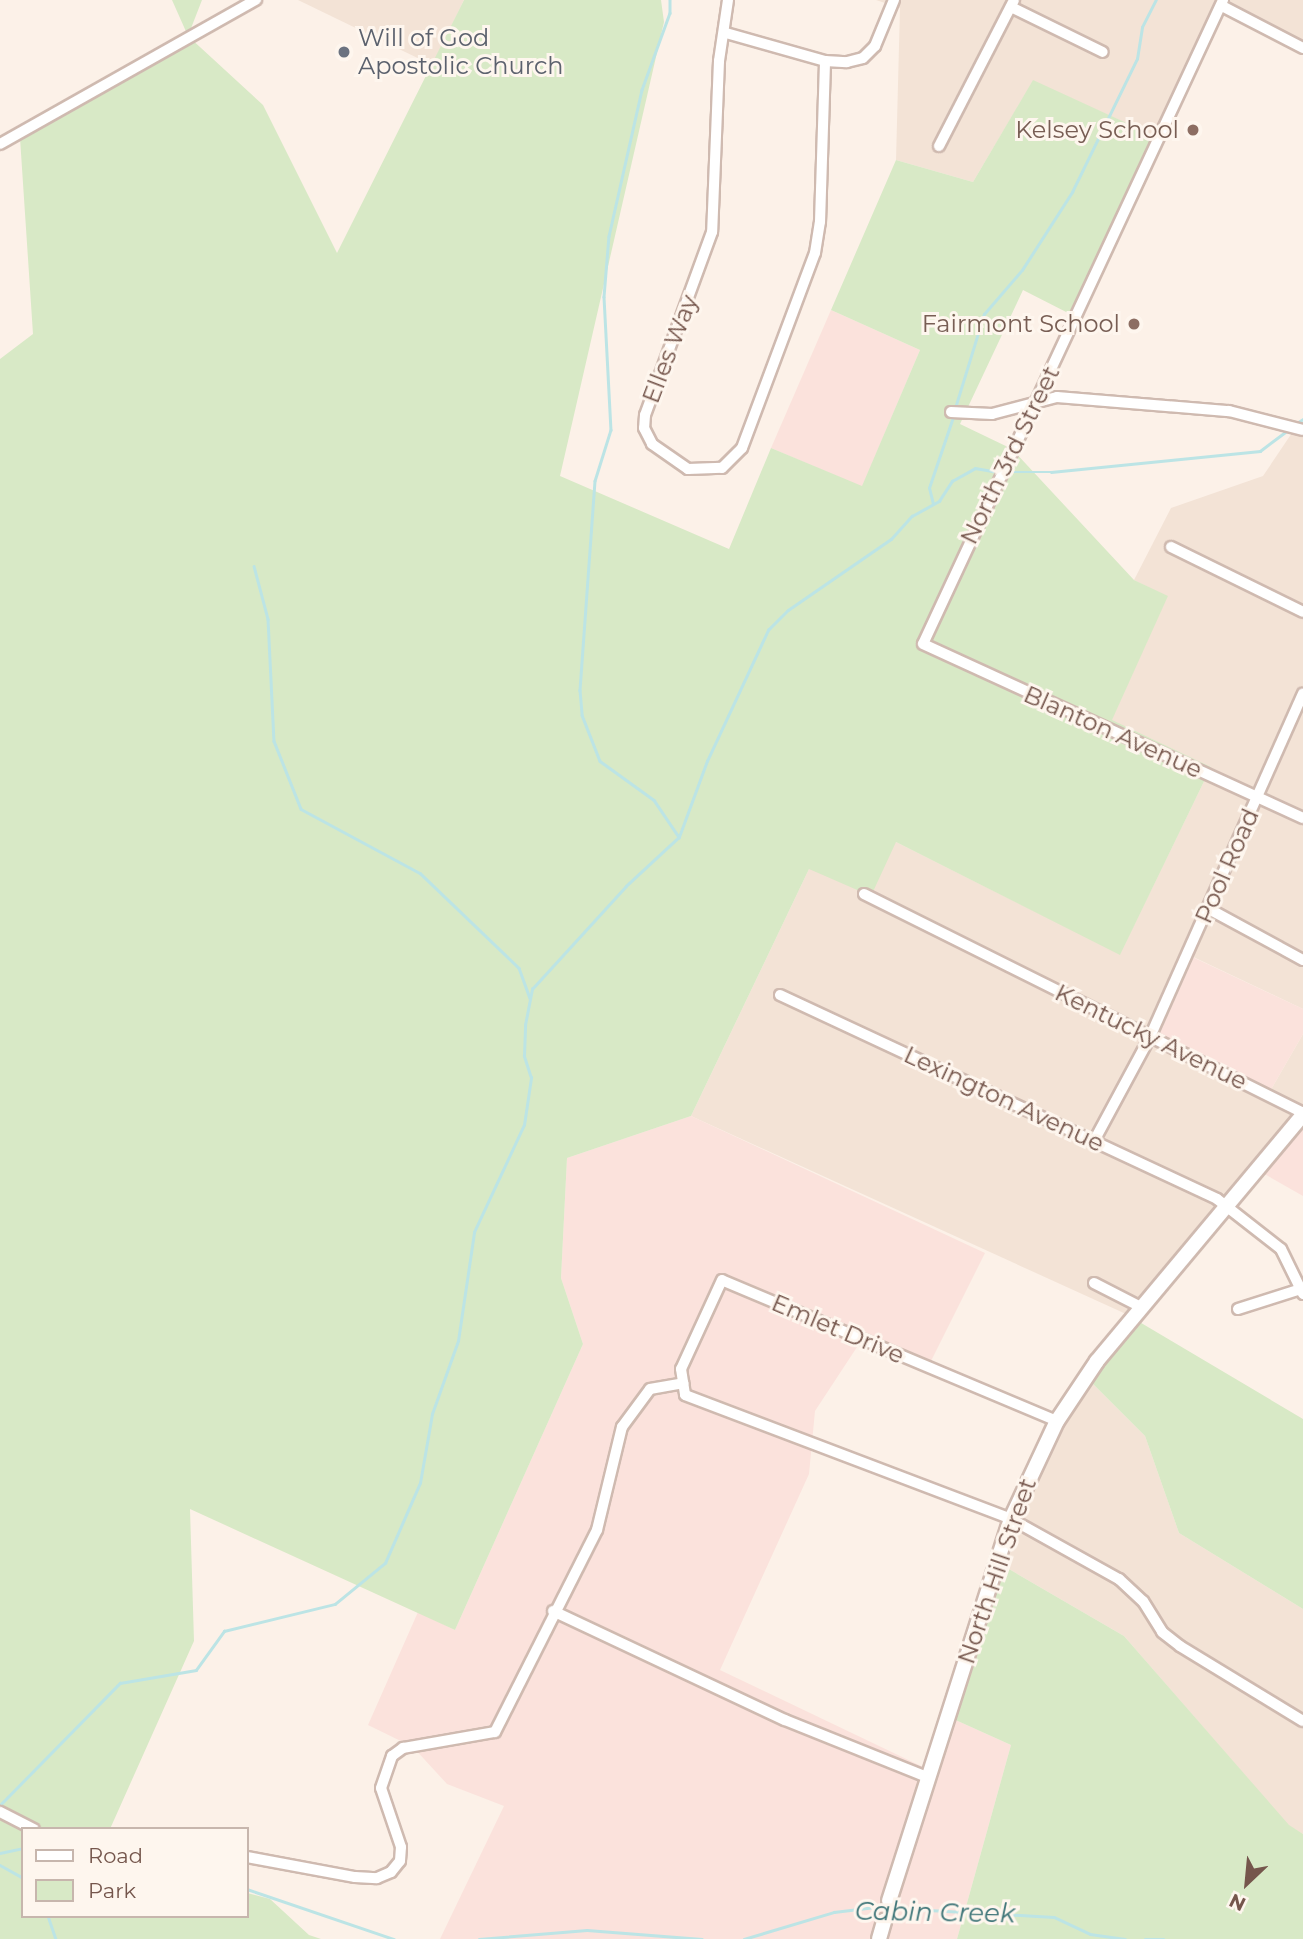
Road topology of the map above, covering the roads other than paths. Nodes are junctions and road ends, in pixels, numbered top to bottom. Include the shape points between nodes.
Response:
1 (256, 0) edge
2 (728, 0) edge
3 (894, 0) edge
4 (1013, 3) edge
5 (1223, 3) edge
6 (726, 33) junction
7 (1303, 48) edge
8 (1103, 52) dead end
9 (825, 61) junction
10 (0, 144) edge
11 (939, 146) dead end
12 (1037, 399) junction
13 (951, 412) dead end
14 (1303, 430) edge
15 (1171, 547) dead end
16 (1303, 612) edge
17 (923, 644) joint
18 (1303, 694) edge
19 (1298, 717) edge
20 (1258, 797) junction
21 (1303, 818) edge
22 (864, 894) dead end
23 (1209, 909) junction
24 (1303, 960) edge
25 (780, 995) dead end
26 (1150, 1037) junction
27 (1303, 1114) edge
28 (1094, 1141) junction
29 (1227, 1206) junction
30 (1094, 1283) dead end
31 (1302, 1291) edge
32 (1141, 1307) junction
33 (1238, 1309) dead end
34 (683, 1382) junction
35 (1057, 1421) junction
36 (1011, 1519) junction
37 (553, 1611) junction
38 (1303, 1721) edge
39 (927, 1777) junction
40 (0, 1812) edge
41 (30, 1827) edge
42 (248, 1857) edge
43 (889, 1902) joint
44 (884, 1922) joint
45 (879, 1939) edge

1 - 10 street
2 - 6 street, Elles Way
3 - 9 street via 886,27 863,58
4 - 8 street
4 - 11 street
5 - 7 street
5 - 12 street, North 3rd Street
6 - 9 street
6 - 9 street, Elles Way via 719,61 712,232 645,415 644,428 652,444 688,470 722,468 742,448 811,265 820,222
12 - 13 street via 992,414
12 - 14 street via 1229,411
12 - 17 street, North 3rd Street
15 - 16 street
17 - 20 street, Blanton Avenue
18 - 19 street, Pool Road
19 - 20 street, Pool Road
20 - 21 street, Blanton Avenue
20 - 23 street, Pool Road
22 - 26 street, Kentucky Avenue
23 - 24 street
23 - 26 street, Pool Road
25 - 28 street, Lexington Avenue
26 - 27 street, Kentucky Avenue
26 - 28 street, Pool Road
27 - 29 street, North Hill Street
28 - 29 street, Lexington Avenue
29 - 31 street, Lexington Avenue via 1281,1249
29 - 32 street, North Hill Street
30 - 32 street
31 - 33 street
32 - 35 street, North Hill Street
34 - 35 street, Emlet Drive via 681,1369 722,1280
34 - 36 street via 685,1395 730,1414
34 - 37 street via 650,1389 622,1427 611,1457 597,1530
35 - 36 street, North Hill Street
36 - 38 street via 1119,1580 1143,1601 1162,1632 1180,1646
36 - 39 street, North Hill Street
37 - 39 street via 821,1736
37 - 42 street via 495,1732 403,1748 392,1756 380,1788 401,1847 400,1861 391,1872 377,1878 355,1877
39 - 43 street, North Hill Street
40 - 41 street
43 - 44 street, North Hill Street
44 - 45 street, North Hill Street

